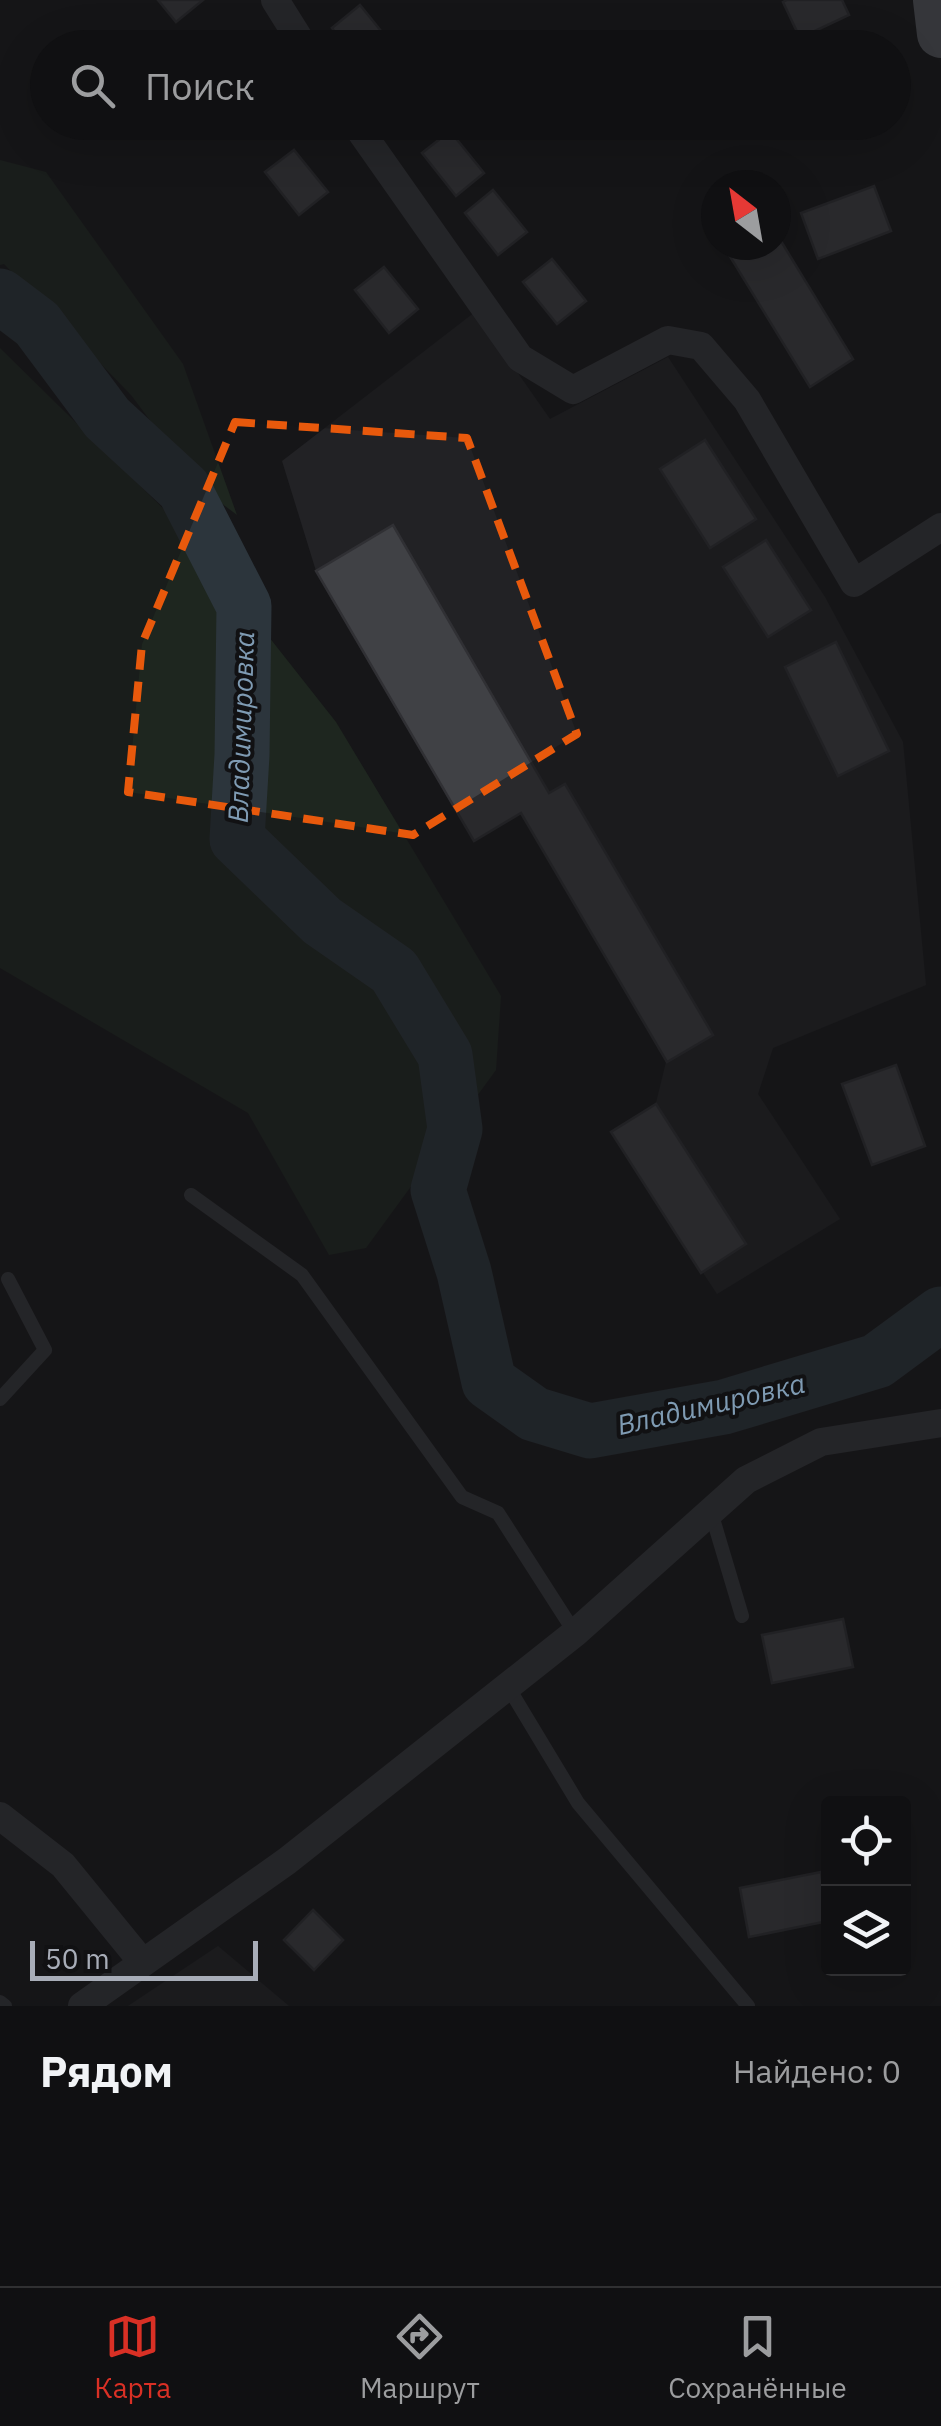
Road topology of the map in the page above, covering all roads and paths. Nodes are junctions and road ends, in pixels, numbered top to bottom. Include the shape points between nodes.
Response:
1 (275, 0) edge
2 (938, 0) edge
3 (294, 30) edge
4 (941, 34) edge
5 (367, 140) edge
6 (941, 528) edge
7 (191, 1195) dead end
8 (8, 1279) dead end
9 (0, 1399) edge
10 (941, 1423) edge
11 (711, 1512) junction
12 (742, 1616) dead end
13 (575, 1632) junction
14 (506, 1684) junction
15 (0, 1816) edge
16 (142, 1963) junction
17 (82, 2006) edge
18 (748, 2006) edge

1 - 3 street
2 - 4 highway
5 - 6 street via 520,358 573,390 668,340 701,346 748,400 854,583
7 - 13 lane via 302,1275 462,1497 498,1513
8 - 9 lane via 45,1350
10 - 11 street via 821,1442 746,1480
11 - 12 lane
11 - 13 street
13 - 14 street
14 - 16 street via 288,1861
14 - 18 lane via 578,1803
15 - 16 street via 63,1865
16 - 17 street

